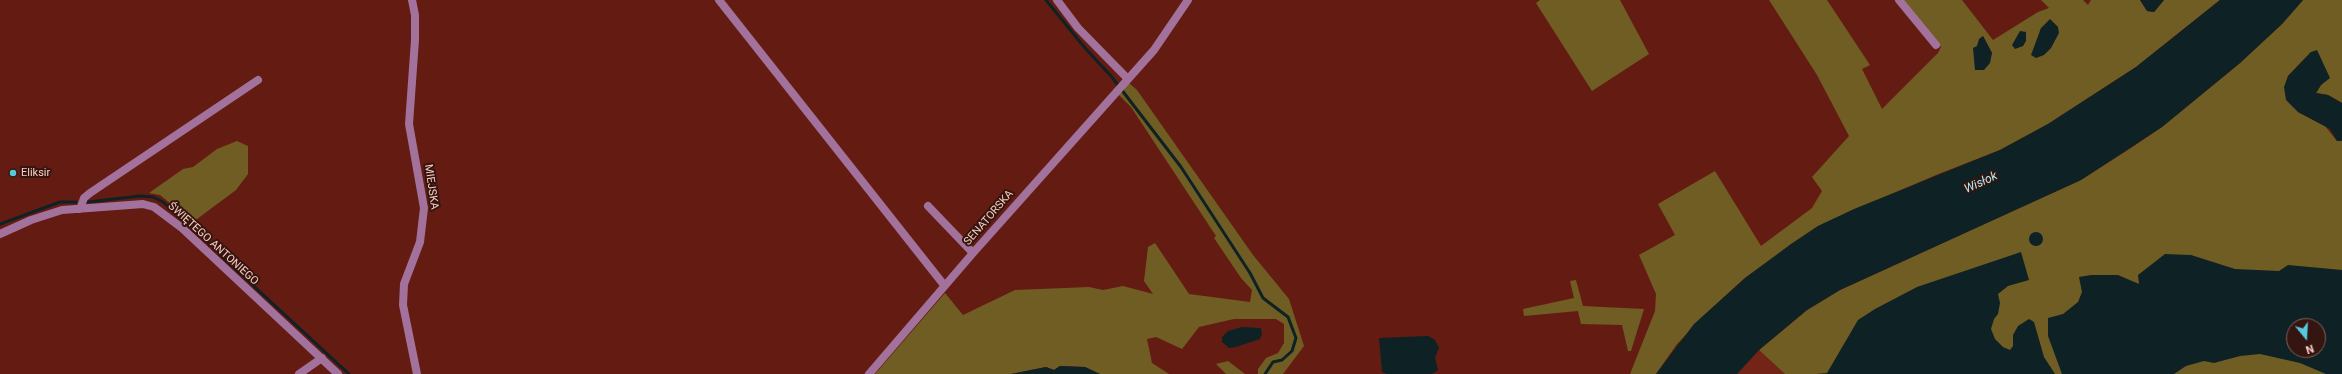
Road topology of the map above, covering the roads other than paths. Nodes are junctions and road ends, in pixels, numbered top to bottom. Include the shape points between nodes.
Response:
1 (412, 0) edge
2 (719, 0) edge
3 (1057, 0) edge
4 (1188, 0) edge
5 (1900, 0) edge
6 (1936, 45) dead end
7 (1127, 78) junction
8 (258, 80) dead end
9 (928, 206) dead end
10 (80, 209) junction
11 (0, 234) edge
12 (973, 253) junction
13 (944, 285) junction
14 (322, 358) junction
15 (299, 374) edge
16 (338, 374) edge
17 (417, 374) edge
18 (869, 374) edge

1 - 17 street, MIEJSKA via 415,33 408,124 424,208 420,242 404,284 403,305
2 - 13 street
3 - 7 street via 1078,28
4 - 7 street, SENATORSKA via 1168,32
5 - 6 street
7 - 12 street, SENATORSKA
8 - 10 street via 84,198
9 - 12 street
10 - 11 street, ŚWIĘTEGO ANTONIEGO via 62,210 40,216
10 - 14 street, ŚWIĘTEGO ANTONIEGO via 143,204 161,210
12 - 13 street, SENATORSKA
13 - 18 street, SENATORSKA
14 - 15 street
14 - 16 street, ŚWIĘTEGO ANTONIEGO

